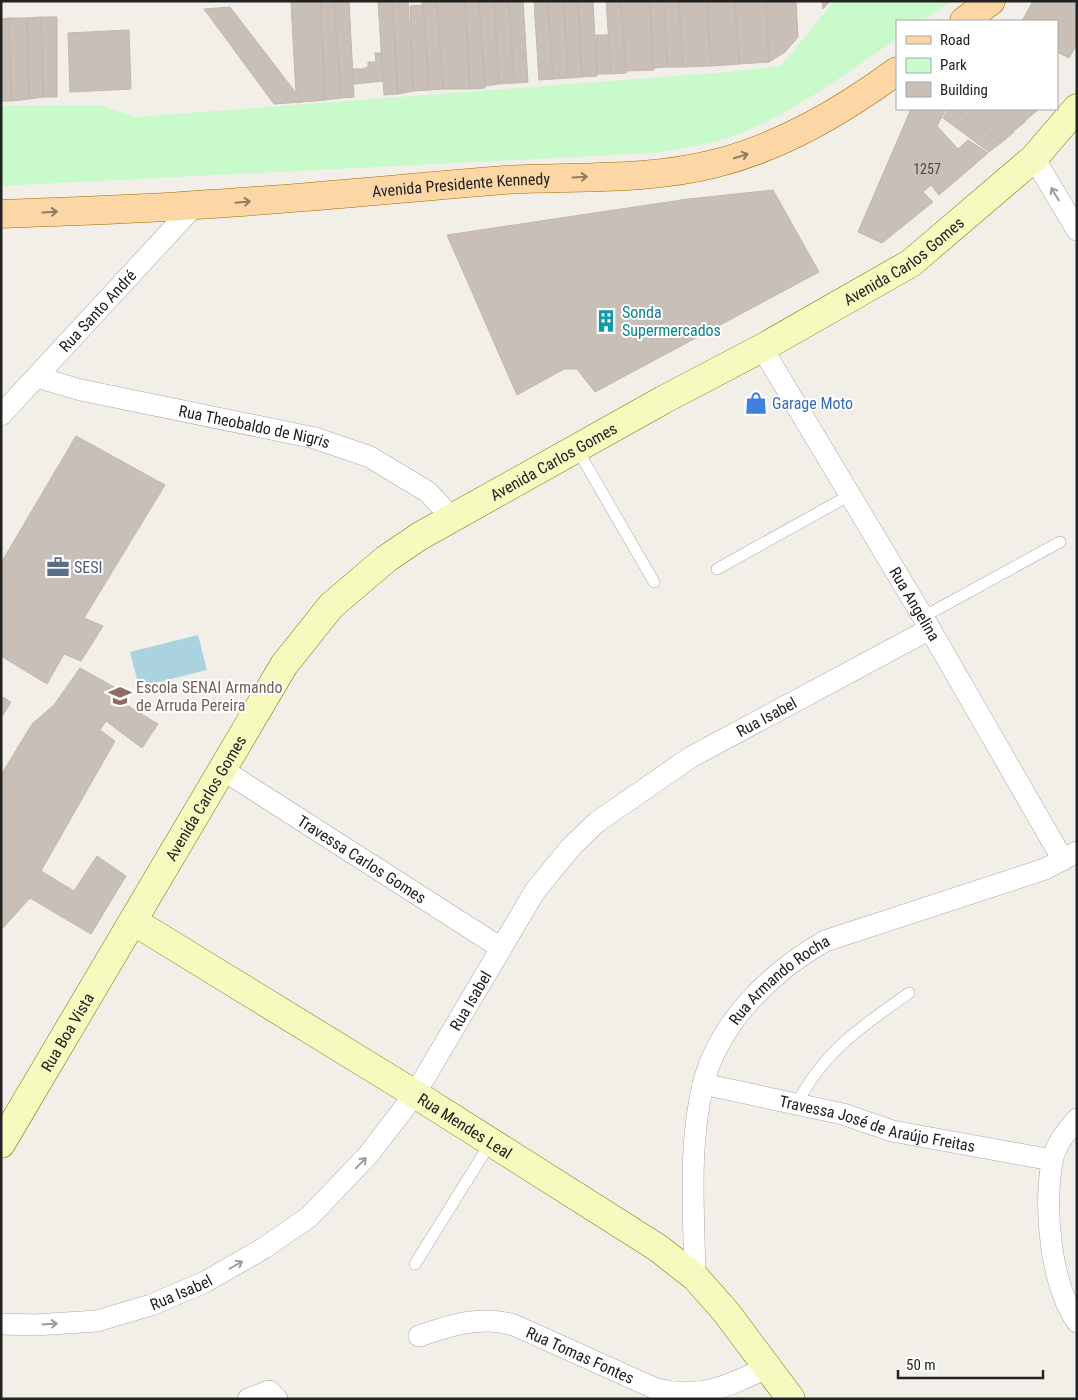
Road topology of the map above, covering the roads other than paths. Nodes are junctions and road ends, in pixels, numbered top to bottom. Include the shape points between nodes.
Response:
1 (991, 1) edge
2 (965, 20) edge
3 (896, 72) edge
4 (1077, 108) edge
5 (1034, 158) junction
6 (195, 206) junction
7 (1, 214) edge
8 (1077, 230) edge
9 (762, 348) junction
10 (36, 377) junction
11 (1, 415) edge
12 (576, 449) junction
13 (850, 495) junction
14 (452, 518) junction
15 (1060, 542) dead end
16 (717, 568) dead end
17 (654, 582) dead end
18 (926, 623) junction
19 (223, 770) junction
20 (1070, 856) edge
21 (133, 921) junction
22 (501, 948) junction
23 (909, 993) dead end
24 (703, 1084) junction
25 (415, 1094) junction
26 (798, 1104) junction
27 (1077, 1119) edge
28 (491, 1142) junction
29 (1, 1144) edge
30 (1052, 1160) junction
31 (415, 1264) dead end
32 (695, 1277) junction
33 (1077, 1322) edge
34 (1, 1324) edge
35 (419, 1336) dead end
36 (768, 1367) junction
37 (273, 1395) edge
38 (248, 1399) edge
39 (791, 1399) edge

1 - 2 main road
6 -> 3 main road, Avenida Presidente Kennedy via 507,180 650,174 715,164 782,140 837,111
4 - 5 main road, Avenida Carlos Gomes
8 -> 5 street
5 - 9 main road, Avenida Carlos Gomes via 911,263
7 -> 6 main road, Avenida Presidente Kennedy
6 - 10 street, Rua Santo André
9 - 12 main road, Avenida Carlos Gomes
9 - 13 street, Rua Angelina
10 - 11 street, Rua Santo André
10 - 14 street, Rua Theobaldo de Nigris via 81,390 315,438 361,454 417,484
12 - 14 main road, Avenida Carlos Gomes
12 - 17 lane
13 - 16 lane
13 - 18 street, Rua Angelina
14 - 19 main road, Avenida Carlos Gomes via 386,559 331,606 284,665
15 - 18 lane
18 - 20 street, Rua Angelina
18 - 22 street, Rua Isabel via 691,757 617,806 571,847 535,891
19 - 21 main road, Avenida Carlos Gomes
19 - 22 street, Travessa Carlos Gomes
20 - 24 street, Rua Armando Rocha via 1045,869 840,935 802,954 777,974 734,1019 713,1056
21 - 25 main road, Rua Mendes Leal
21 - 29 main road, Rua Boa Vista
22 - 25 street, Rua Isabel
23 - 26 lane via 870,1020 820,1066
24 - 26 street, Travessa José de Araújo Freitas
24 - 32 street, Rua Armando Rocha via 695,1134
25 - 28 main road, Rua Mendes Leal
34 -> 25 street, Rua Isabel via 97,1321 151,1305 205,1282 309,1217 369,1154
26 - 30 street, Travessa José de Araújo Freitas via 843,1114 892,1131
27 - 30 street via 1061,1139
28 - 31 lane
28 - 32 main road, Rua Mendes Leal via 658,1248
30 - 33 street via 1050,1230 1058,1276
32 - 36 main road, Rua Mendes Leal
35 - 36 street, Rua Tomas Fontes via 461,1323 498,1320 656,1389 686,1395 722,1389
36 - 39 main road, Rua Mendes Leal
37 - 38 street

